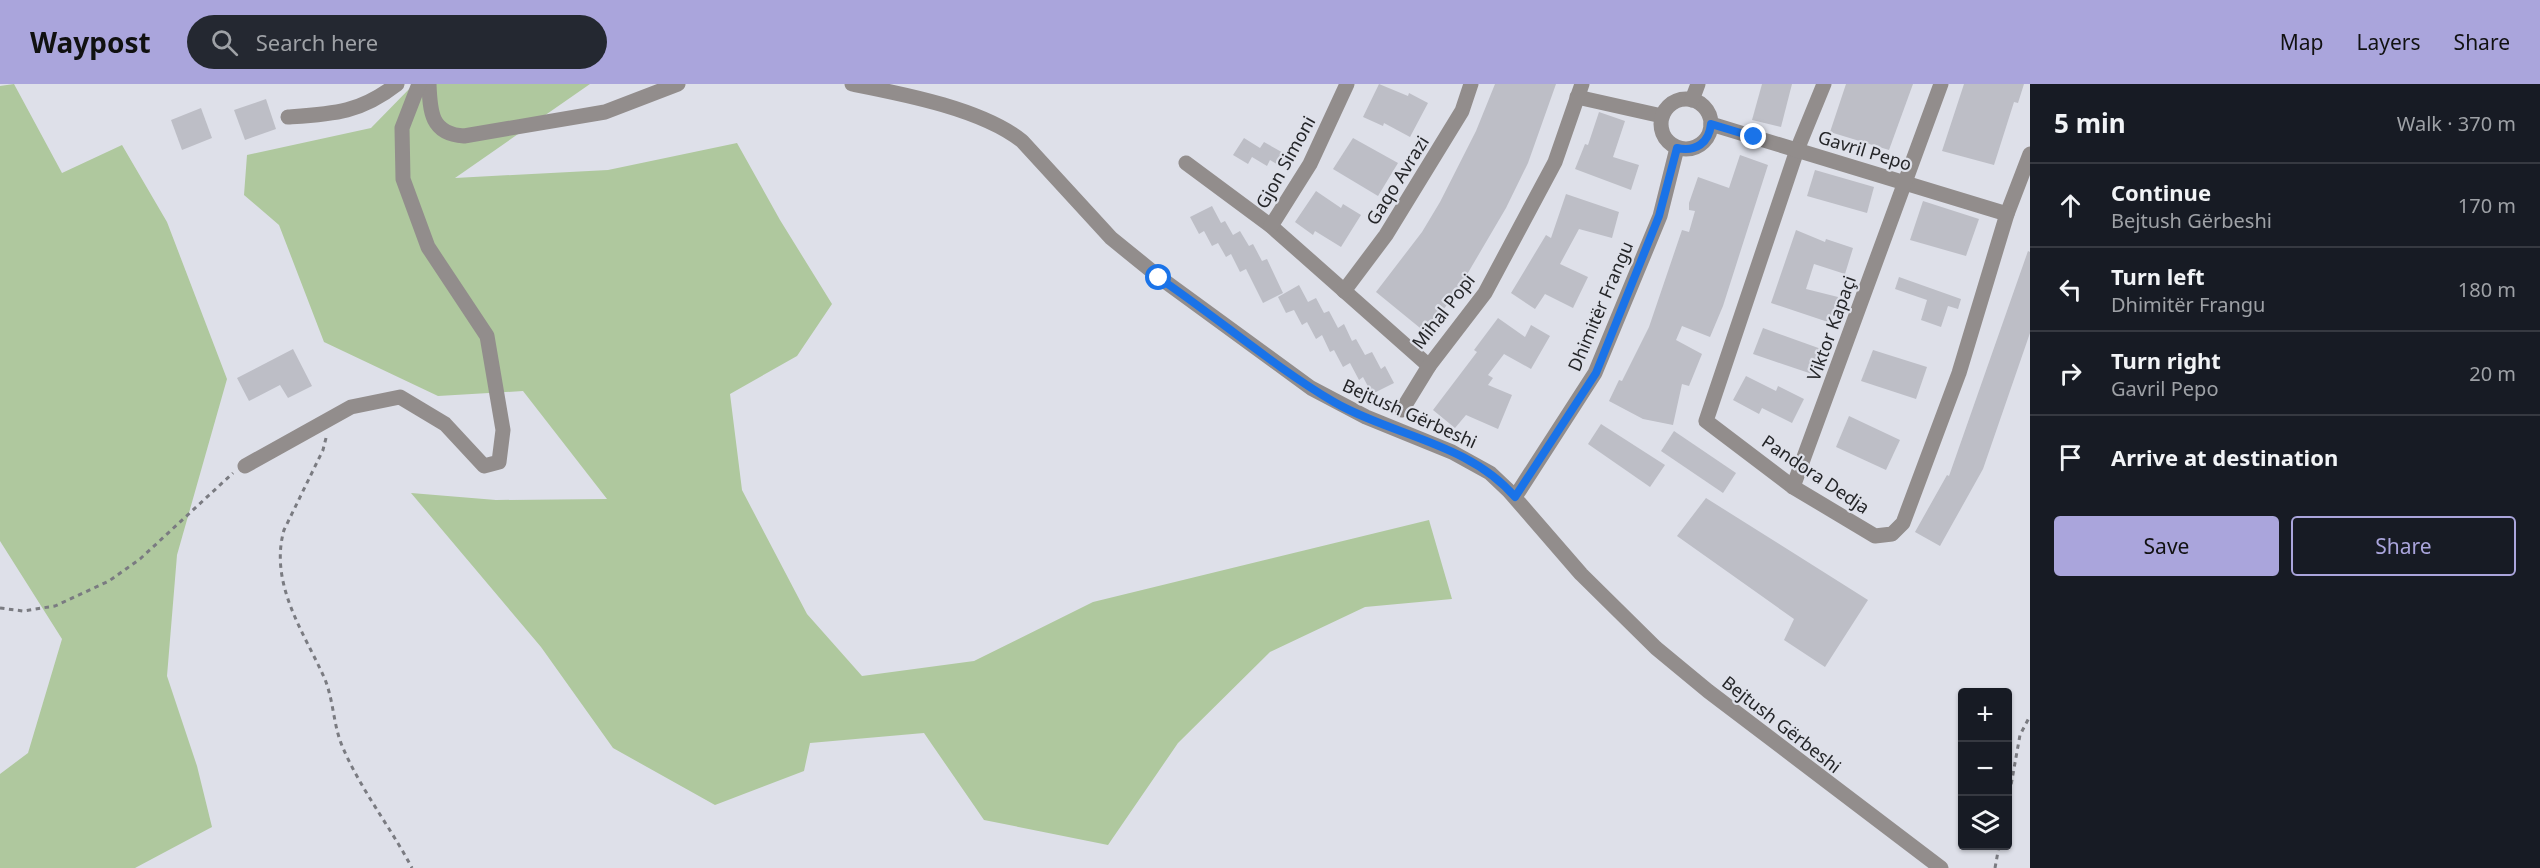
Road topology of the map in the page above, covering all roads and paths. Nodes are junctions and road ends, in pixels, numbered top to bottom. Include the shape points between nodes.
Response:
1 (397, 84) edge
2 (419, 84) edge
3 (429, 84) edge
4 (678, 84) edge
5 (852, 84) edge
6 (1347, 84) edge
7 (1471, 84) edge
8 (1698, 84) edge
9 (1824, 84) edge
10 (1941, 84) edge
11 (1579, 90) edge
12 (1692, 100) junction
13 (1662, 116) junction
14 (288, 117) dead end
15 (1711, 124) junction
16 (1677, 148) junction
17 (1797, 150) junction
18 (2030, 154) edge
19 (1186, 163) dead end
20 (1906, 183) junction
21 (2007, 214) junction
22 (1271, 226) junction
23 (1344, 291) junction
24 (1429, 366) junction
25 (1402, 410) dead end
26 (326, 421) junction
27 (245, 466) joint
28 (1793, 487) junction
29 (1515, 497) junction
30 (0, 608) edge
31 (2030, 716) edge
32 (2008, 796) edge
33 (1999, 850) edge
34 (412, 868) edge
35 (1941, 868) edge
36 (1995, 868) edge

1 - 14 street via 348,111
2 - 26 street via 402,128 404,179 428,247 487,336 503,430 500,462 484,466 445,424 400,397 351,407
3 - 4 street via 432,116 437,124 448,135 464,136 605,112
5 - 29 street, Bejtush Gërbeshi via 969,113 1008,130 1111,238 1159,278 1311,388 1366,417 1470,461 1490,473
6 - 22 street, Gjon Simoni via 1310,164
7 - 23 street, Gaqo Avrazi via 1462,111 1392,226
8 - 12 street
9 - 17 street
10 - 20 street, Viktor Kapaçi
11 - 13 street
11 - 24 street, Mihal Popi via 1556,162 1485,293
12 - 13 street via 1677,100
12 - 15 street via 1706,109
13 - 16 street via 1661,132
15 - 16 street via 1701,145
15 - 17 street, Gavril Pepo
16 - 29 street, Dhimitër Frangu via 1659,216 1596,373
17 - 20 street, Gavril Pepo
17 - 28 street, Pandora Dedja via 1706,421
18 - 21 street, Pandora Dedja
19 - 22 street, Mihal Popi
20 - 21 street, Gavril Pepo
20 - 28 street, Viktor Kapaçi
21 - 28 street, Pandora Dedja via 1959,373 1903,523 1892,534 1875,536
22 - 23 street, Mihal Popi
23 - 24 street, Mihal Popi
24 - 25 street
26 - 27 street
26 - 34 path via 323,450 280,544 283,579 287,599 325,680 343,749
27 - 30 path via 224,480 140,559 109,581 55,606 23,611
29 - 35 street, Bejtush Gërbeshi via 1581,574 1656,648 1708,692
31 - 32 path via 2020,735
33 - 36 path

